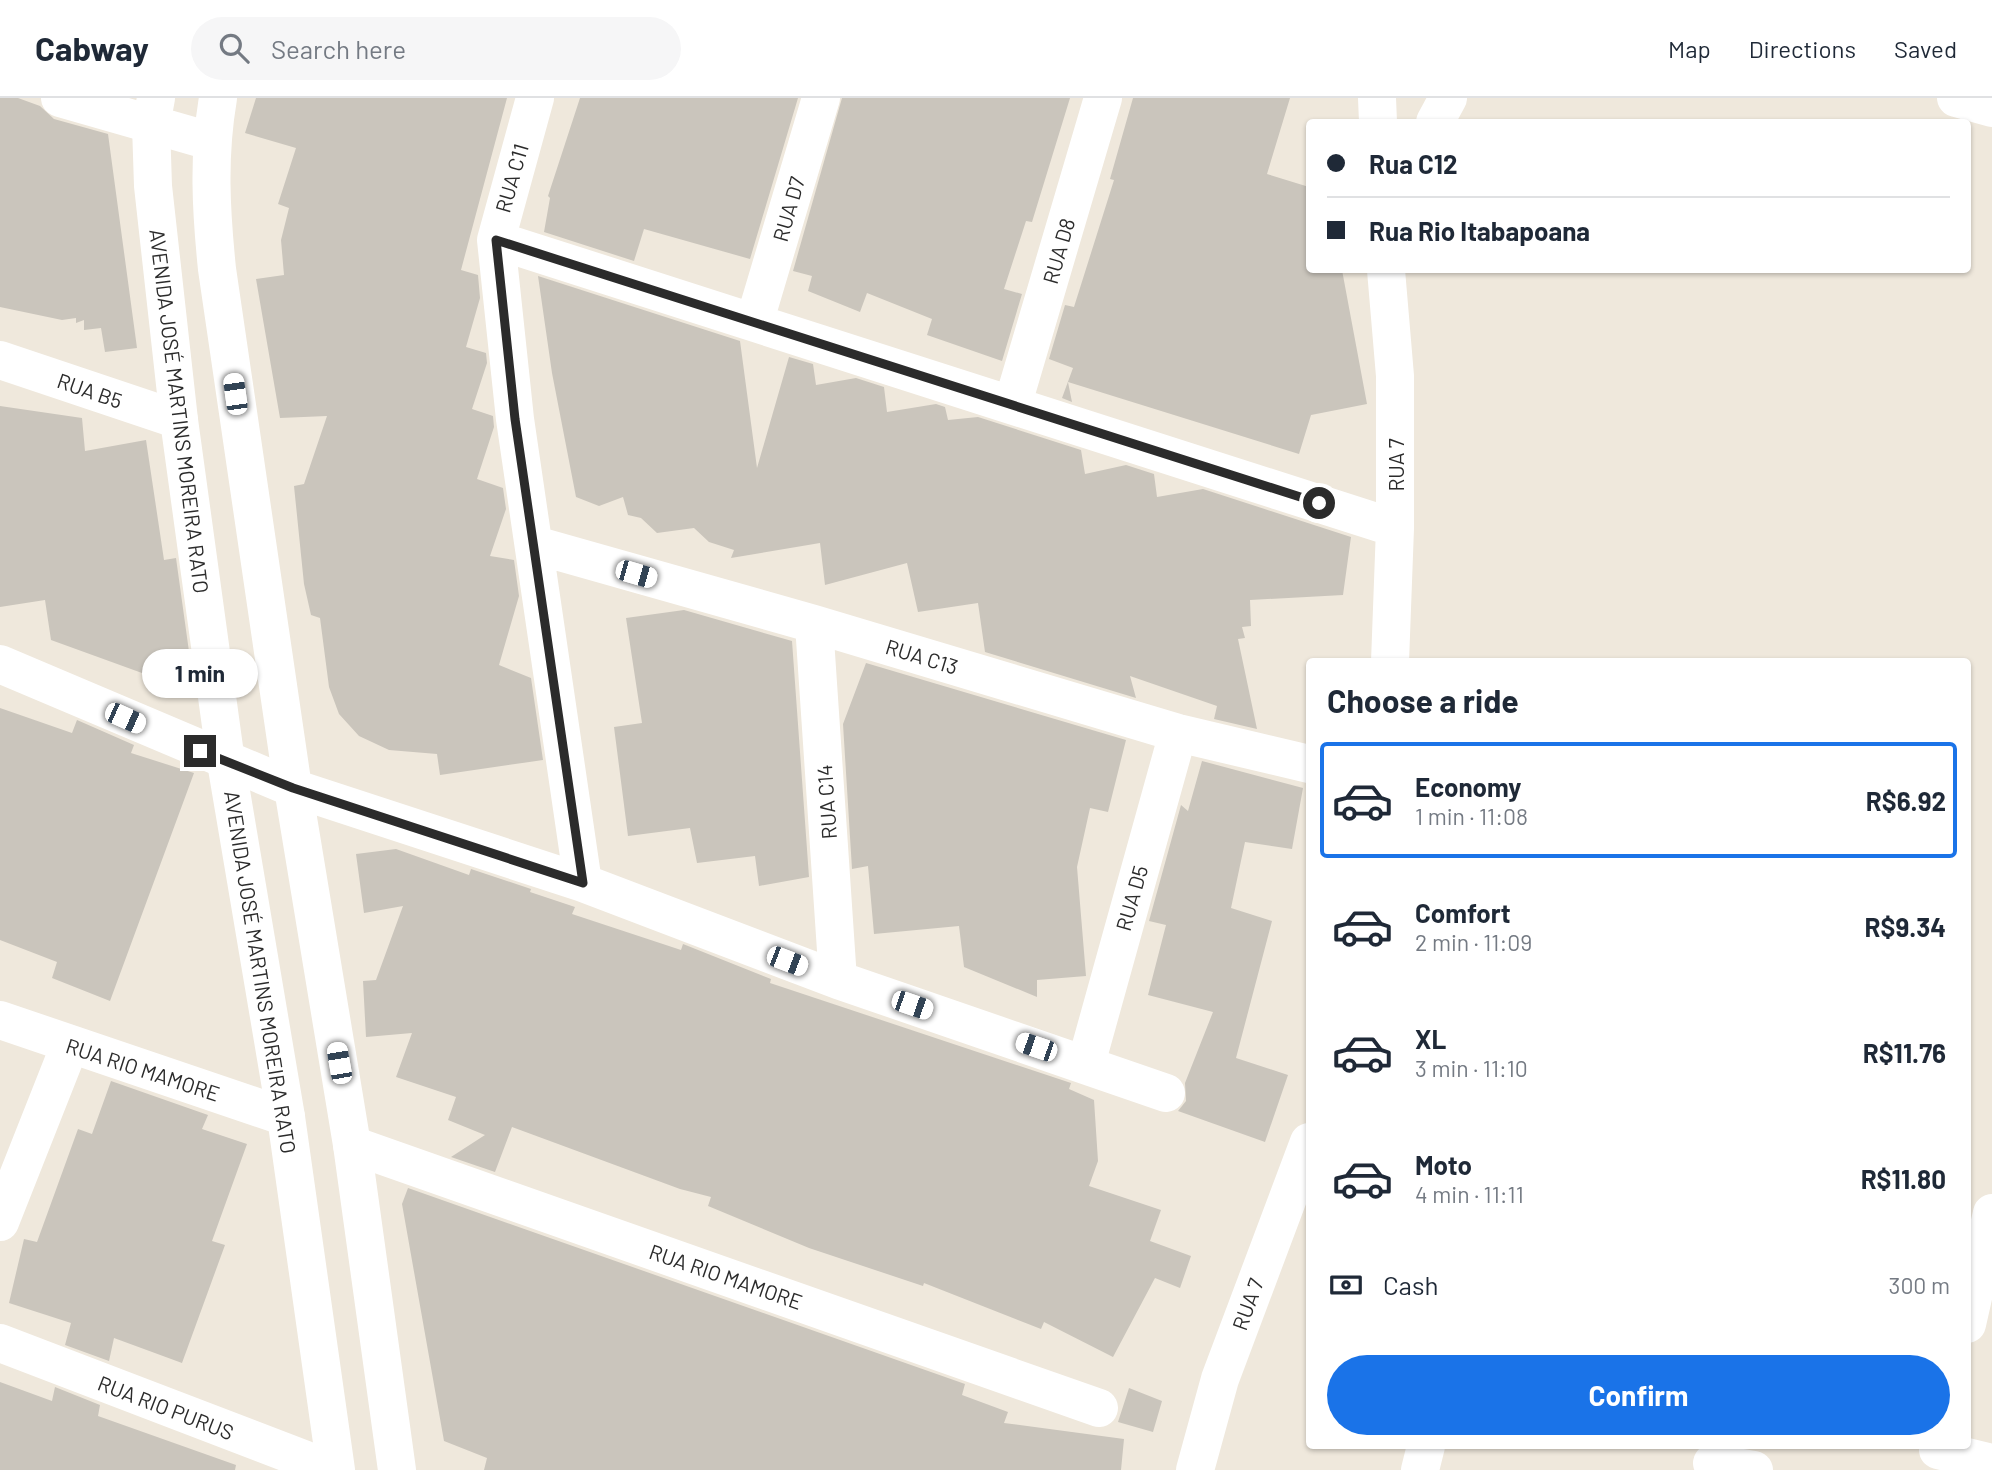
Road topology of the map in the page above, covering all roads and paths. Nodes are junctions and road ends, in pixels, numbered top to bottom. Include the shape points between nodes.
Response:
1 (60, 98) edge
2 (218, 98) edge
3 (535, 98) edge
4 (821, 98) edge
5 (1102, 98) edge
6 (1377, 98) edge
7 (1448, 98) edge
8 (1956, 98) edge
9 (1992, 108) edge
10 (153, 112) edge
11 (1378, 119) edge
12 (1437, 119) edge
13 (211, 141) junction
14 (496, 240) junction
15 (1386, 273) edge
16 (755, 320) junction
17 (0, 360) edge
18 (1013, 404) junction
19 (179, 420) junction
20 (1395, 528) junction
21 (535, 545) junction
22 (814, 624) junction
23 (1390, 658) edge
24 (0, 664) edge
25 (1178, 733) junction
26 (226, 762) junction
27 (1306, 763) edge
28 (293, 788) junction
29 (583, 883) junction
30 (838, 980) junction
31 (0, 1020) edge
32 (70, 1045) junction
33 (1086, 1064) junction
34 (1166, 1093) dead end
35 (286, 1116) junction
36 (352, 1145) junction
37 (1306, 1150) edge
38 (1992, 1213) edge
39 (0, 1222) edge
40 (1971, 1306) edge
41 (0, 1343) edge
42 (1099, 1408) dead end
43 (1425, 1449) edge
44 (1937, 1455) edge
45 (1713, 1460) edge
46 (1992, 1463) edge
47 (334, 1470) edge
48 (397, 1470) edge
49 (1195, 1470) edge
50 (1420, 1470) edge
51 (1754, 1470) edge

1 - 10 street
2 - 13 street
3 - 14 street, RUA C11
4 - 16 street, RUA D7
5 - 18 street, RUA D8
6 - 11 street
7 - 12 street
8 - 9 street
10 - 13 street
10 - 19 street, AVENIDA JOSÉ MARTINS MOREIRA RATO via 158,244
13 - 28 street via 209,198 217,269
14 - 16 street
14 - 21 street, RUA C11 via 515,419
15 - 20 street, RUA 7 via 1395,376
16 - 18 street
17 - 19 street, RUA B5
18 - 20 street
19 - 26 street, AVENIDA JOSÉ MARTINS MOREIRA RATO
20 - 23 street, RUA 7
21 - 22 street, RUA C13
21 - 29 street, RUA C11
22 - 25 street, RUA C13
22 - 30 street, RUA C14
24 - 26 street
25 - 27 street, RUA C13
25 - 33 street, RUA D5
26 - 28 street
26 - 35 street, AVENIDA JOSÉ MARTINS MOREIRA RATO
28 - 29 street
28 - 36 street
29 - 30 street
30 - 33 street
31 - 32 street, RUA RIO MAMORE
32 - 35 street, RUA RIO MAMORE
32 - 39 street
33 - 34 street
35 - 47 street, AVENIDA JOSÉ MARTINS MOREIRA RATO
36 - 42 street, RUA RIO MAMORE
36 - 48 street
37 - 49 street, RUA 7 via 1220,1379
38 - 40 street
41 - 47 street, RUA RIO PURUS
43 - 50 street
44 - 46 street
45 - 51 street

